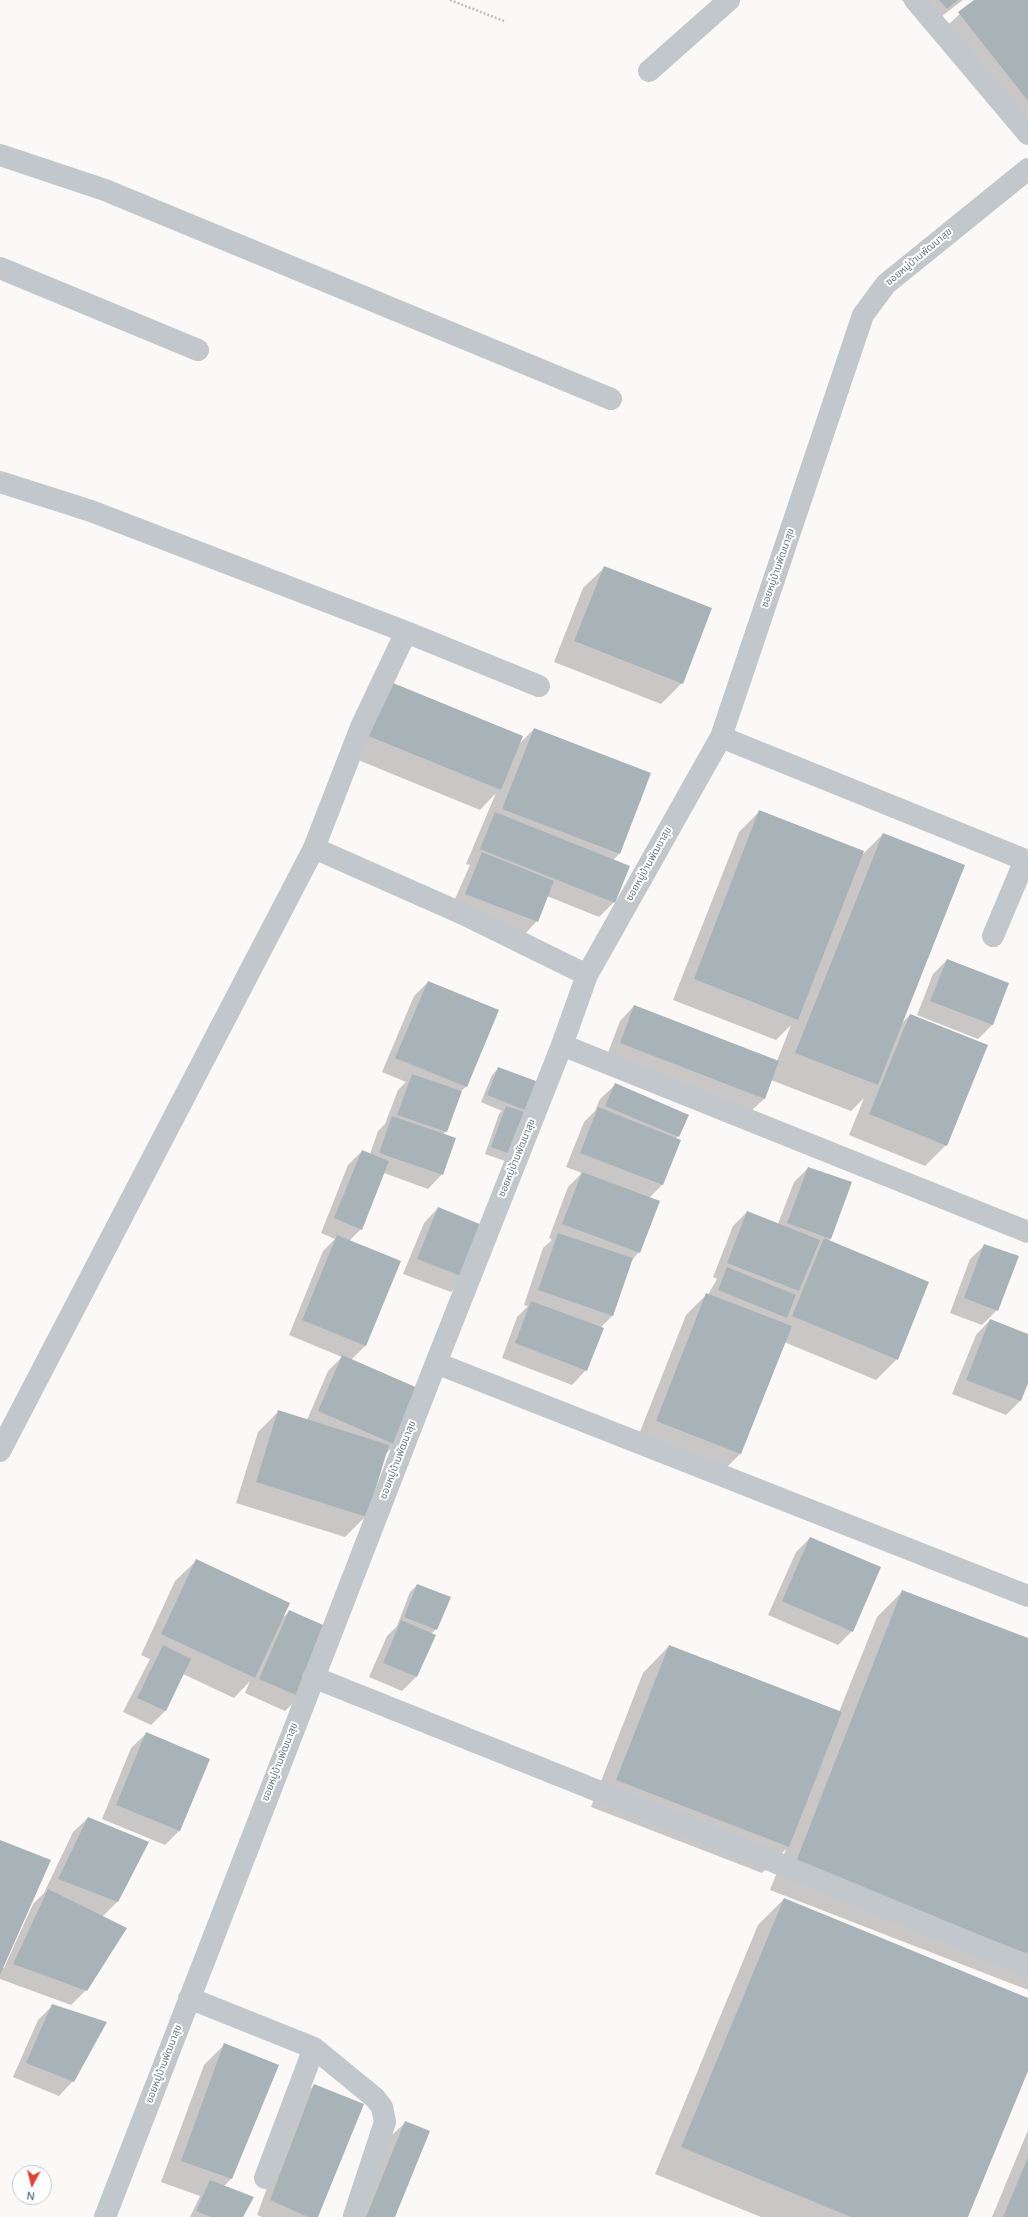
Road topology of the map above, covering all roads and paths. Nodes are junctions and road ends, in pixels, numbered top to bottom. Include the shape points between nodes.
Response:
1 (450, 0) edge
2 (729, 0) edge
3 (914, 0) edge
4 (504, 21) dead end
5 (649, 71) dead end
6 (1028, 134) edge
7 (0, 155) edge
8 (1028, 169) edge
9 (0, 268) edge
10 (198, 350) dead end
11 (611, 399) dead end
12 (0, 482) edge
13 (406, 632) junction
14 (539, 686) dead end
15 (721, 737) junction
16 (314, 848) junction
17 (1027, 860) edge
18 (993, 936) dead end
19 (587, 975) junction
20 (562, 1045) junction
21 (1028, 1232) edge
22 (436, 1363) junction
23 (0, 1452) edge
24 (1028, 1596) edge
25 (313, 1677) junction
26 (1028, 1967) edge
27 (189, 1998) junction
28 (314, 2048) junction
29 (265, 2178) dead end
30 (354, 2216) edge
31 (105, 2217) edge

1 - 4 path
2 - 5 street
3 - 6 street
7 - 11 street via 105,190
8 - 15 street, ซอยหมู่บ้านพัฒนาสุข via 886,284 863,315
9 - 10 street
12 - 13 street via 91,511
13 - 14 street
13 - 16 street via 360,727
15 - 17 street
15 - 19 street, ซอยหมู่บ้านพัฒนาสุข
16 - 19 street via 463,914
16 - 23 street
17 - 18 street
19 - 20 street, ซอยหมู่บ้านพัฒนาสุข
20 - 21 street
20 - 22 street, ซอยหมู่บ้านพัฒนาสุข
22 - 24 street
22 - 25 street, ซอยหมู่บ้านพัฒนาสุข
25 - 26 street via 753,1853
25 - 27 street, ซอยหมู่บ้านพัฒนาสุข
27 - 28 street
27 - 31 street, ซอยหมู่บ้านพัฒนาสุข
28 - 29 street
28 - 30 street via 375,2098 384,2115 385,2122

